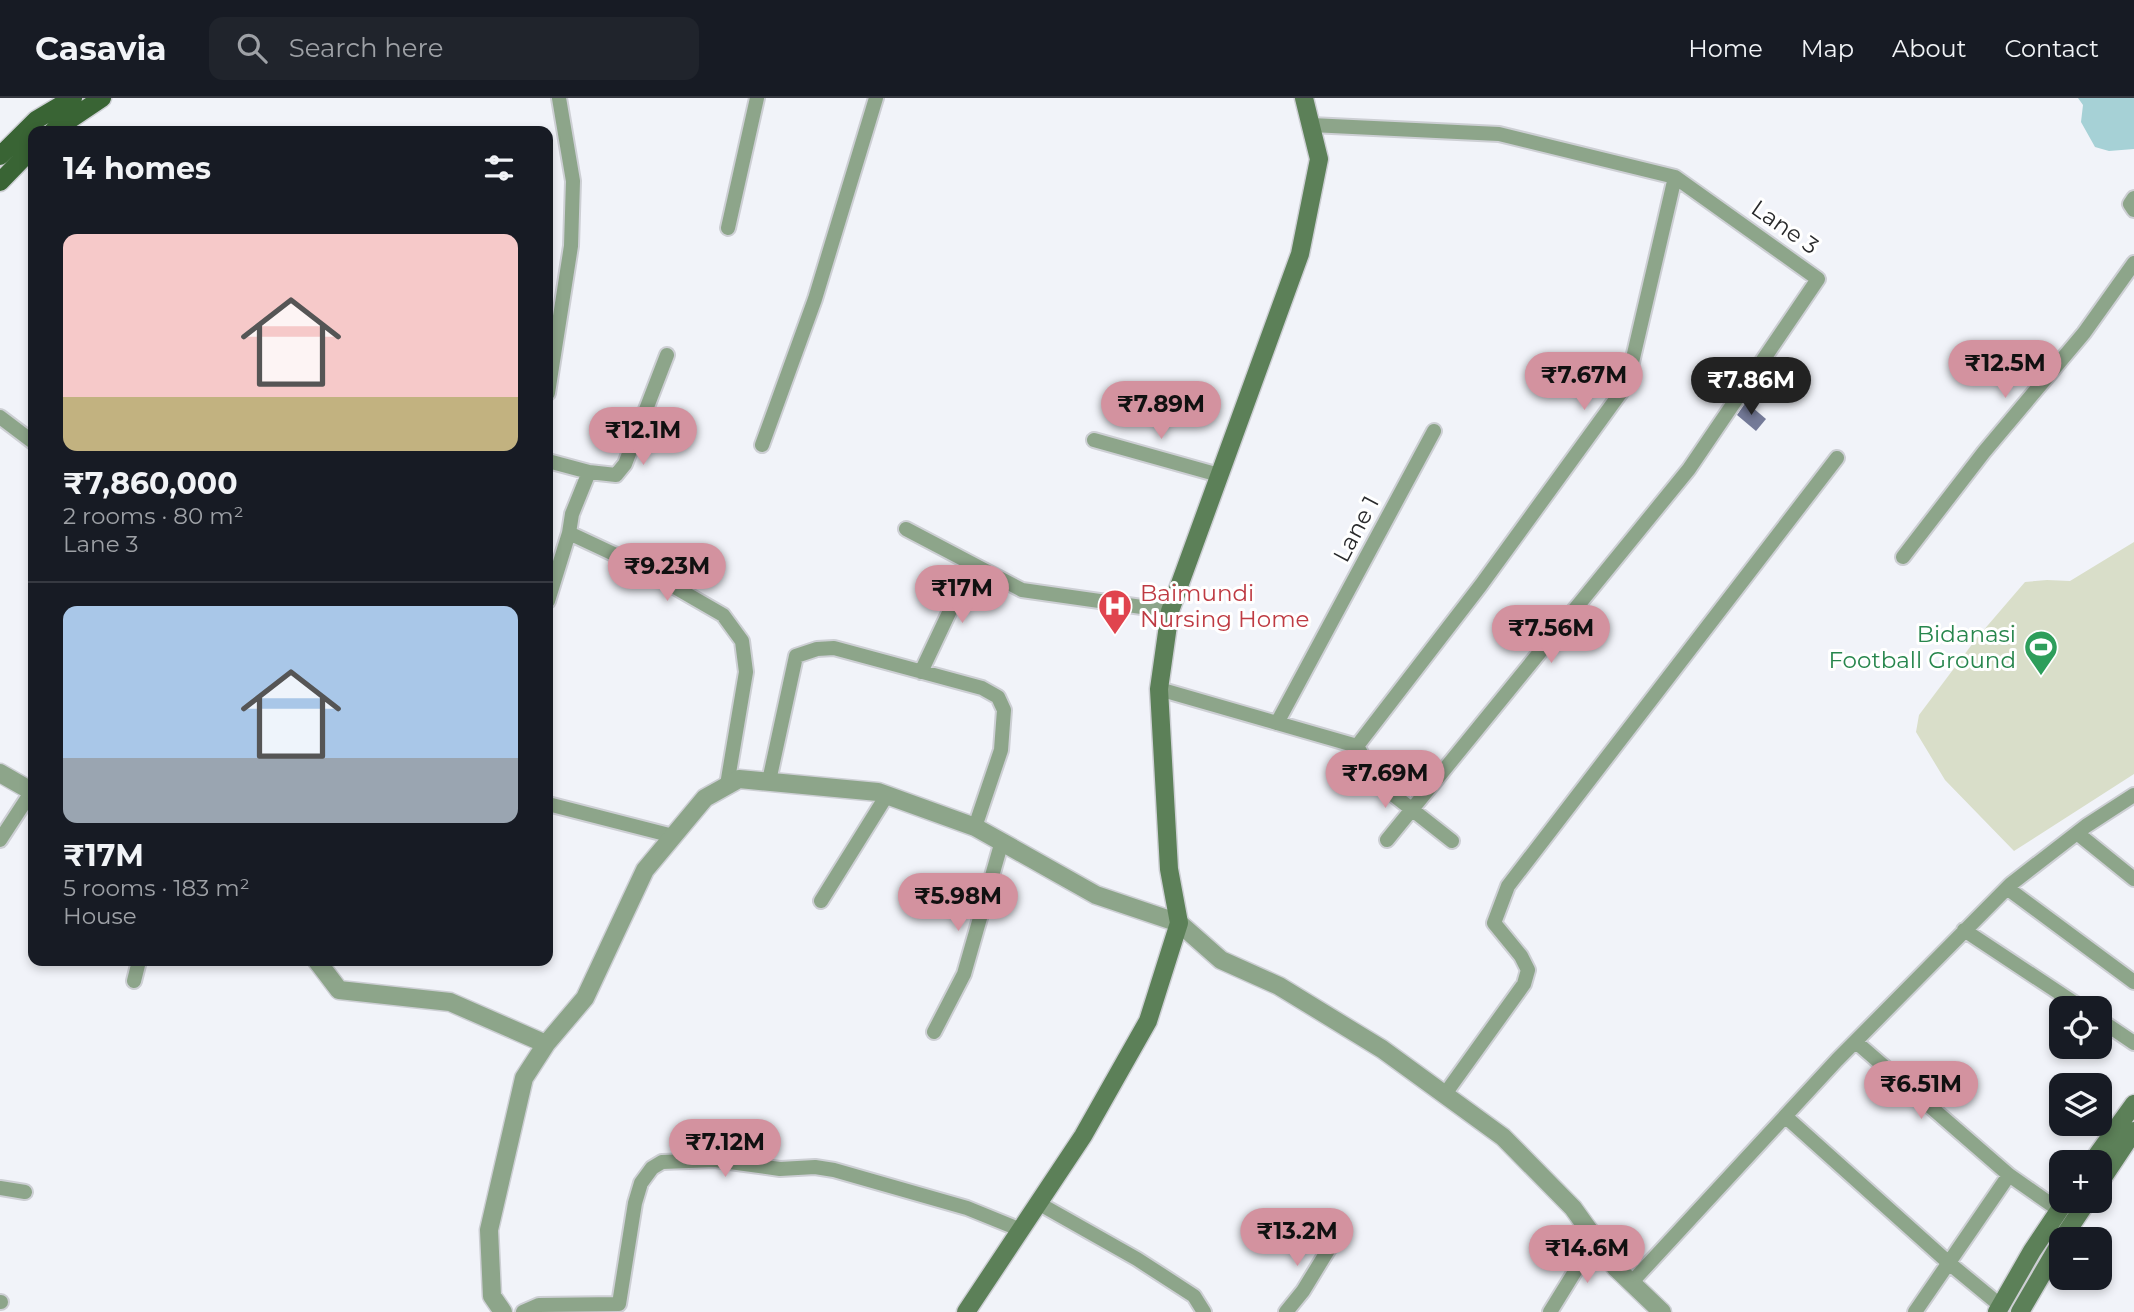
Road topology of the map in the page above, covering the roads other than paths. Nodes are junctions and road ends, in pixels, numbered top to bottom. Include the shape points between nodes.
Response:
1 (73, 98) edge
2 (102, 98) edge
3 (559, 98) edge
4 (757, 98) edge
5 (876, 98) edge
6 (1304, 98) edge
7 (1311, 125) junction
8 (30, 126) edge
9 (60, 126) edge
10 (28, 128) edge
11 (28, 153) edge
12 (0, 156) edge
13 (1675, 177) junction
14 (0, 182) edge
15 (2134, 198) edge
16 (2134, 210) edge
17 (728, 229) dead end
18 (2134, 263) edge
19 (667, 355) dead end
20 (553, 362) edge
21 (0, 417) edge
22 (1434, 432) dead end
23 (28, 438) edge
24 (1094, 440) dead end
25 (762, 445) dead end
26 (1837, 458) dead end
27 (553, 462) edge
28 (589, 472) junction
29 (1219, 475) junction
30 (906, 529) dead end
31 (569, 533) junction
32 (1903, 557) dead end
33 (972, 564) junction
34 (553, 585) edge
35 (1170, 611) junction
36 (921, 672) junction
37 (1159, 689) junction
38 (1277, 723) junction
39 (1357, 746) junction
40 (0, 773) edge
41 (769, 781) junction
42 (727, 785) junction
43 (28, 788) edge
44 (887, 795) junction
45 (2134, 795) edge
46 (28, 798) edge
47 (553, 805) edge
48 (1411, 809) junction
49 (975, 827) junction
50 (2077, 833) junction
51 (673, 836) junction
52 (0, 840) edge
53 (1387, 840) dead end
54 (1002, 841) junction
55 (1452, 841) dead end
56 (2134, 879) edge
57 (2007, 888) junction
58 (821, 901) dead end
59 (1179, 923) junction
60 (1964, 930) junction
61 (138, 966) edge
62 (321, 966) edge
63 (134, 981) dead end
64 (2134, 982) edge
65 (2064, 996) edge
66 (2112, 1028) edge
67 (934, 1032) dead end
68 (1856, 1042) junction
69 (2134, 1043) edge
70 (546, 1044) junction
71 (1445, 1094) junction
72 (2134, 1104) edge
73 (1786, 1117) junction
74 (2134, 1131) edge
75 (2101, 1150) edge
76 (2112, 1164) edge
77 (2009, 1175) junction
78 (0, 1188) edge
79 (25, 1192) dead end
80 (2049, 1197) edge
81 (1038, 1203) junction
82 (2058, 1213) edge
83 (1021, 1230) junction
84 (1595, 1239) junction
85 (1333, 1242) dead end
86 (2049, 1262) edge
87 (1950, 1264) junction
88 (1631, 1283) junction
89 (620, 1308) edge
90 (1999, 1309) edge
91 (503, 1312) edge
92 (523, 1312) edge
93 (966, 1312) edge
94 (1204, 1312) edge
95 (1286, 1312) edge
96 (1550, 1312) edge
97 (1662, 1312) edge
98 (1915, 1312) edge
99 (2020, 1312) edge

1 - 8 main road
2 - 9 main road
3 - 20 street via 573,181 572,246
4 - 17 street
5 - 25 street via 815,299
6 - 7 main road
7 - 13 street via 1499,134
7 - 29 main road via 1319,159 1300,254
10 - 12 main road
11 - 14 main road
13 - 39 street via 1627,384
13 - 48 street, Lane 3 via 1818,279 1689,469
15 - 16 street via 2130,204
18 - 32 street via 2084,333
19 - 28 street via 625,464 616,475
21 - 23 street
22 - 38 street, Lane 1
24 - 29 street
26 - 71 street via 1508,886 1494,923 1528,970 1524,984
27 - 28 street
28 - 31 street
29 - 35 main road
30 - 33 street
31 - 34 street
31 - 42 street via 723,615 742,641 746,672
33 - 35 street via 1022,590
33 - 36 street
35 - 37 main road
36 - 41 street via 834,648 796,656
36 - 49 street via 982,688 998,697 1004,710 1001,750
37 - 38 street
37 - 59 main road via 1170,869
38 - 39 street
39 - 48 street via 1377,782
40 - 43 street
41 - 42 street via 739,779
41 - 44 street
42 - 51 street via 705,798
44 - 49 street
44 - 58 street
45 - 50 street
46 - 52 street
47 - 51 street
48 - 53 street
48 - 55 street
49 - 54 street
50 - 56 street
50 - 57 street
51 - 70 street via 645,870 586,998
54 - 59 street via 1096,895
54 - 67 street via 964,974
57 - 60 street
57 - 64 street
59 - 71 street via 1221,960 1279,986
59 - 81 main road via 1149,1021 1083,1136
60 - 65 street
60 - 68 street
61 - 63 street
62 - 70 street via 339,990 450,1002
66 - 69 street
68 - 73 street
68 - 77 street
70 - 91 street via 524,1079 489,1230 492,1296
71 - 84 street via 1503,1137 1573,1208
72 - 75 main road
73 - 87 street
73 - 88 street
74 - 76 main road
77 - 80 street
77 - 87 street
78 - 79 street
81 - 83 main road
81 - 94 street via 1194,1296
82 - 90 main road
83 - 89 street via 967,1208 834,1170 780,1169 715,1160 662,1162 641,1183 635,1203
83 - 93 main road
84 - 88 street
84 - 96 street
85 - 95 street
86 - 99 main road
87 - 90 street
87 - 98 street
88 - 97 street
89 - 92 street via 539,1305

